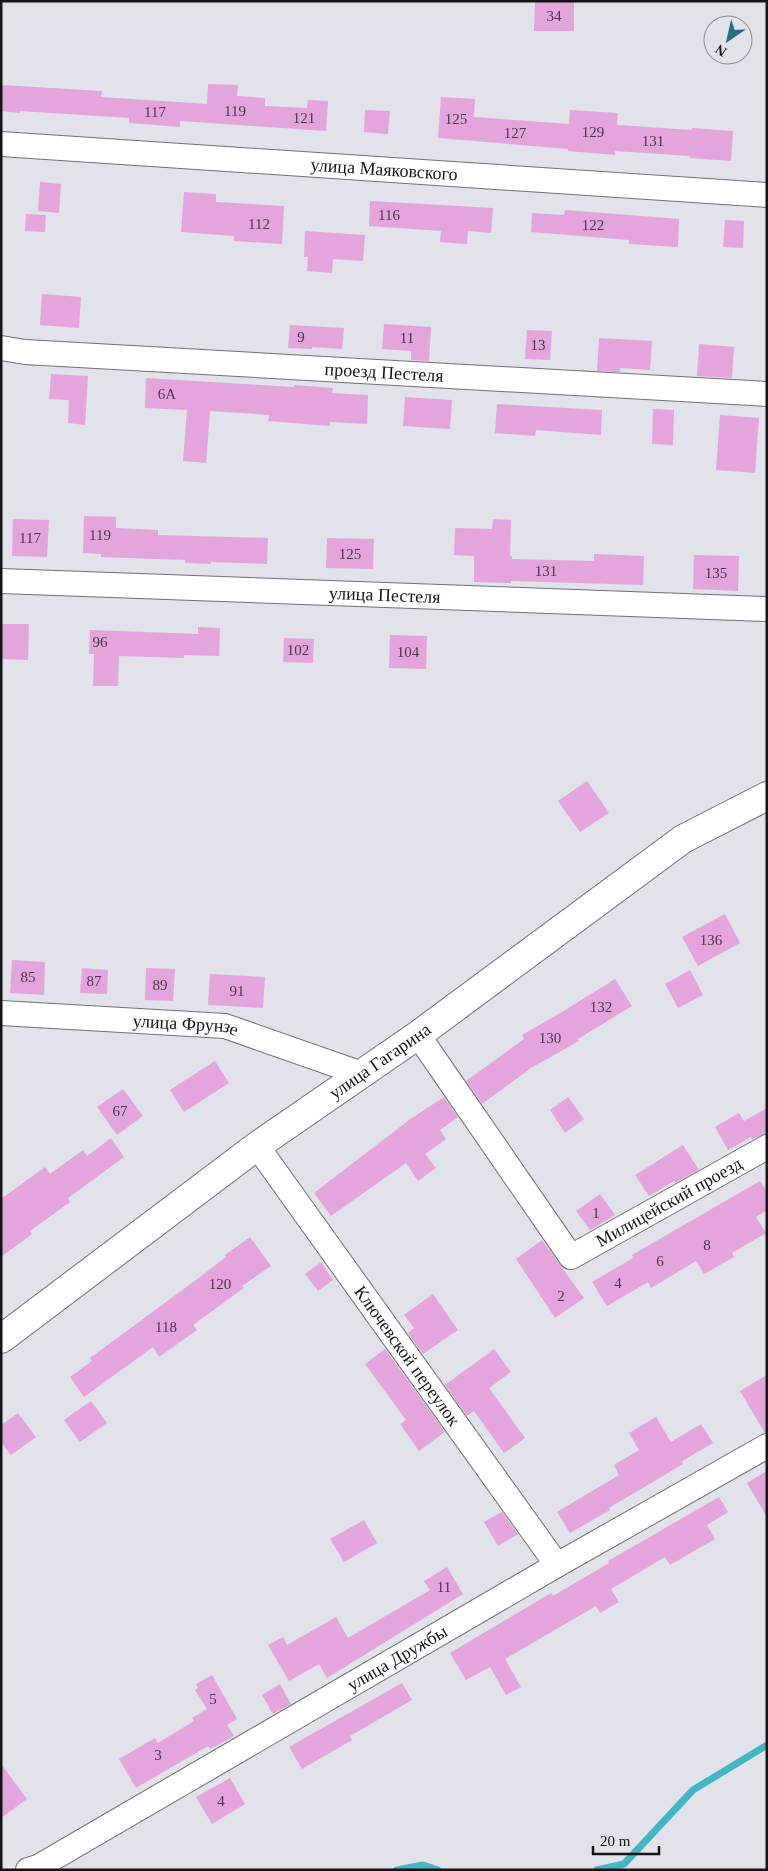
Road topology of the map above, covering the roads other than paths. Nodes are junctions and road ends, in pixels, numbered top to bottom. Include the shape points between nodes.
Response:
1 (1, 144) edge
2 (767, 195) edge
3 (1, 348) edge
4 (767, 394) edge
5 (1, 581) edge
6 (767, 609) edge
7 (767, 796) edge
8 (1, 1013) edge
9 (418, 1035) junction
10 (362, 1074) junction
11 (257, 1146) junction
12 (767, 1147) edge
13 (1, 1339) edge
14 (767, 1446) edge
15 (557, 1565) junction
16 (28, 1870) edge

1 - 2 street, улица Маяковского
3 - 4 street, проезд Пестеля
5 - 6 street, улица Пестеля
7 - 9 main road, улица Гагарина via 683,839
8 - 10 street, улица Фрунзе via 225,1026
9 - 10 main road, улица Гагарина
9 - 12 street, Милицейский проезд via 572,1257
10 - 11 main road, улица Гагарина
11 - 13 main road, улица Гагарина
11 - 15 street, Ключевской переулок
14 - 15 street, улица Дружбы
15 - 16 street, улица Дружбы

